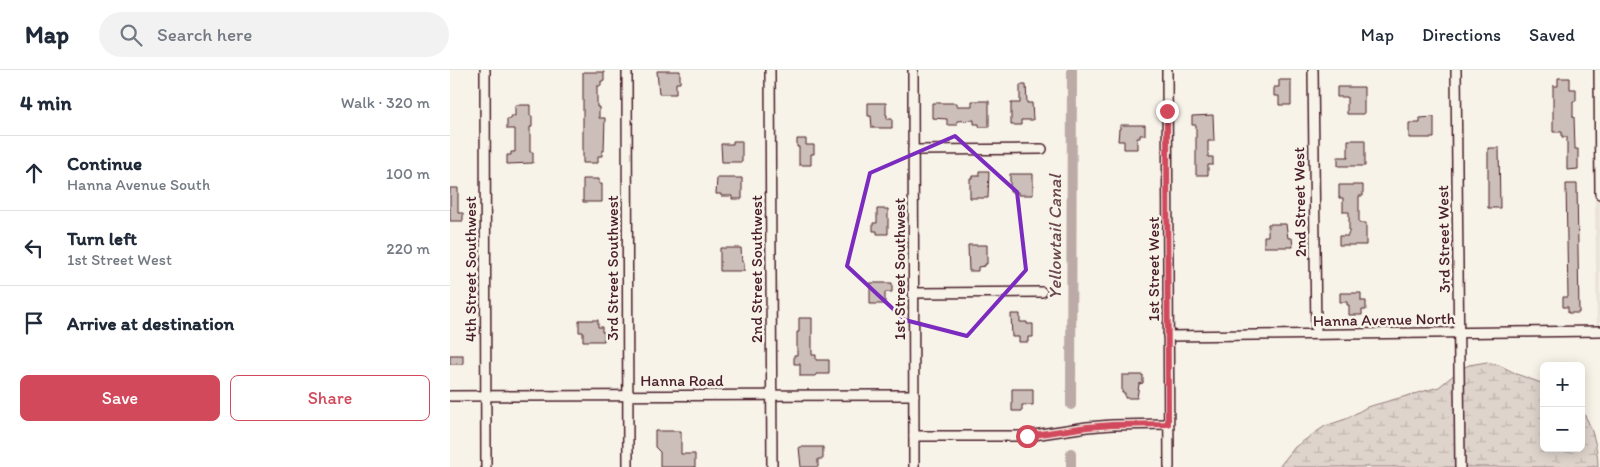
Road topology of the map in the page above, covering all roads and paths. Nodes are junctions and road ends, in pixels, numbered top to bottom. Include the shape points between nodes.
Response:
1 (485, 70) edge
2 (627, 70) edge
3 (770, 70) edge
4 (913, 70) edge
5 (1167, 70) edge
6 (1313, 70) edge
7 (1456, 70) edge
8 (1599, 70) edge
9 (1042, 149) dead end
10 (913, 150) junction
11 (1600, 194) edge
12 (1042, 292) dead end
13 (914, 293) junction
14 (1600, 332) edge
15 (1459, 333) junction
16 (1316, 334) junction
17 (1168, 336) junction
18 (627, 395) junction
19 (771, 395) junction
20 (914, 395) junction
21 (450, 396) edge
22 (485, 396) junction
23 (1168, 424) junction
24 (914, 436) junction
25 (486, 467) edge
26 (628, 467) edge
27 (772, 467) edge
28 (914, 467) edge
29 (1169, 467) edge
30 (1460, 467) edge

1 - 22 street, 4th Street Southwest
2 - 18 street, 3rd Street Southwest
3 - 19 street, 2nd Street Southwest
4 - 10 street, 1st Street Southwest
5 - 17 street, 1st Street West
6 - 16 street, 2nd Street West
7 - 15 street, 3rd Street West
8 - 11 street
9 - 10 street
10 - 13 street, 1st Street Southwest
12 - 13 street
13 - 20 street, 1st Street Southwest
14 - 15 street, Hanna Avenue North
15 - 16 street, Hanna Avenue North
15 - 30 street, 3rd Street West
16 - 17 street, Hanna Avenue North
17 - 23 street, 1st Street West
18 - 19 street, Hanna Road
18 - 22 street, Hanna Road
18 - 26 street, 3rd Street Southwest
19 - 20 street, Hanna Road
19 - 27 street, 2nd Street Southwest
20 - 24 street, 1st Street Southwest
21 - 22 street, Hanna Road
22 - 25 street, 4th Street Southwest
23 - 24 street via 1104,426 1027,436
23 - 29 street, 1st Street West
24 - 28 street, 1st Street Southwest

